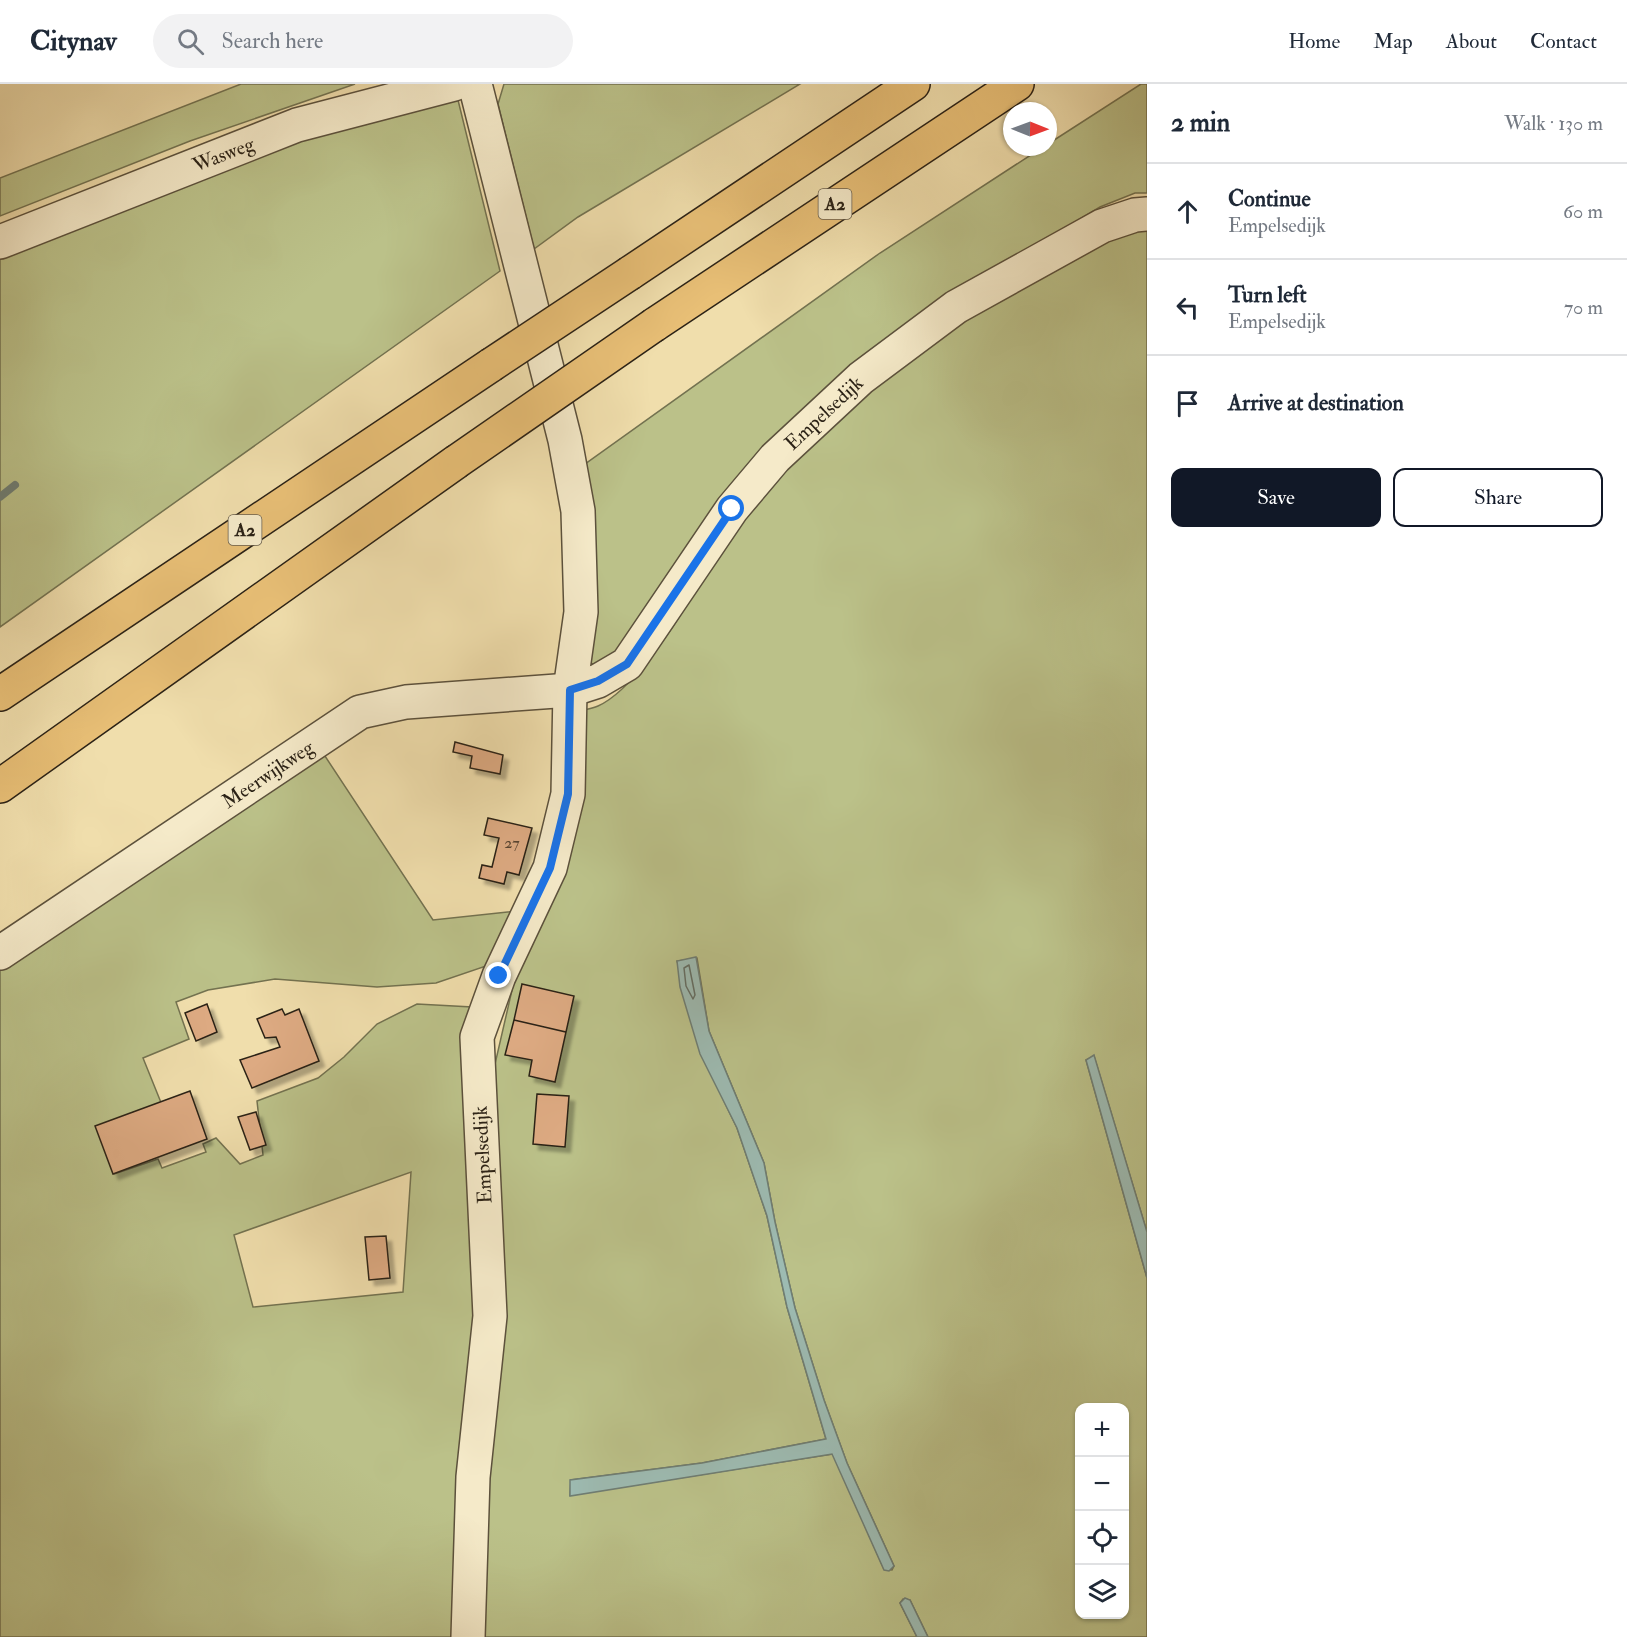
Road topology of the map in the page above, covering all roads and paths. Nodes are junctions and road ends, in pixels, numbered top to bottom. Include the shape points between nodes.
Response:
1 (454, 84) edge
2 (475, 84) edge
3 (913, 84) edge
4 (1017, 84) edge
5 (1147, 214) edge
6 (0, 243) edge
7 (570, 690) junction
8 (0, 694) edge
9 (0, 786) edge
10 (0, 953) edge
11 (468, 1637) edge

1 - 6 street, Wasweg via 297,125
2 - 7 street, Empelsedijk via 565,440 578,511 581,612
3 - 8 highway, A2, bridge
4 - 9 highway, A2, bridge via 654,325
5 - 7 street, Empelsedijk via 1102,226 956,307 861,378 775,458 732,509 627,664 598,681
7 - 10 street, Meerwijkweg via 406,702 360,712
7 - 11 street, Empelsedijk via 568,794 550,868 499,976 477,1037 490,1316 473,1477

